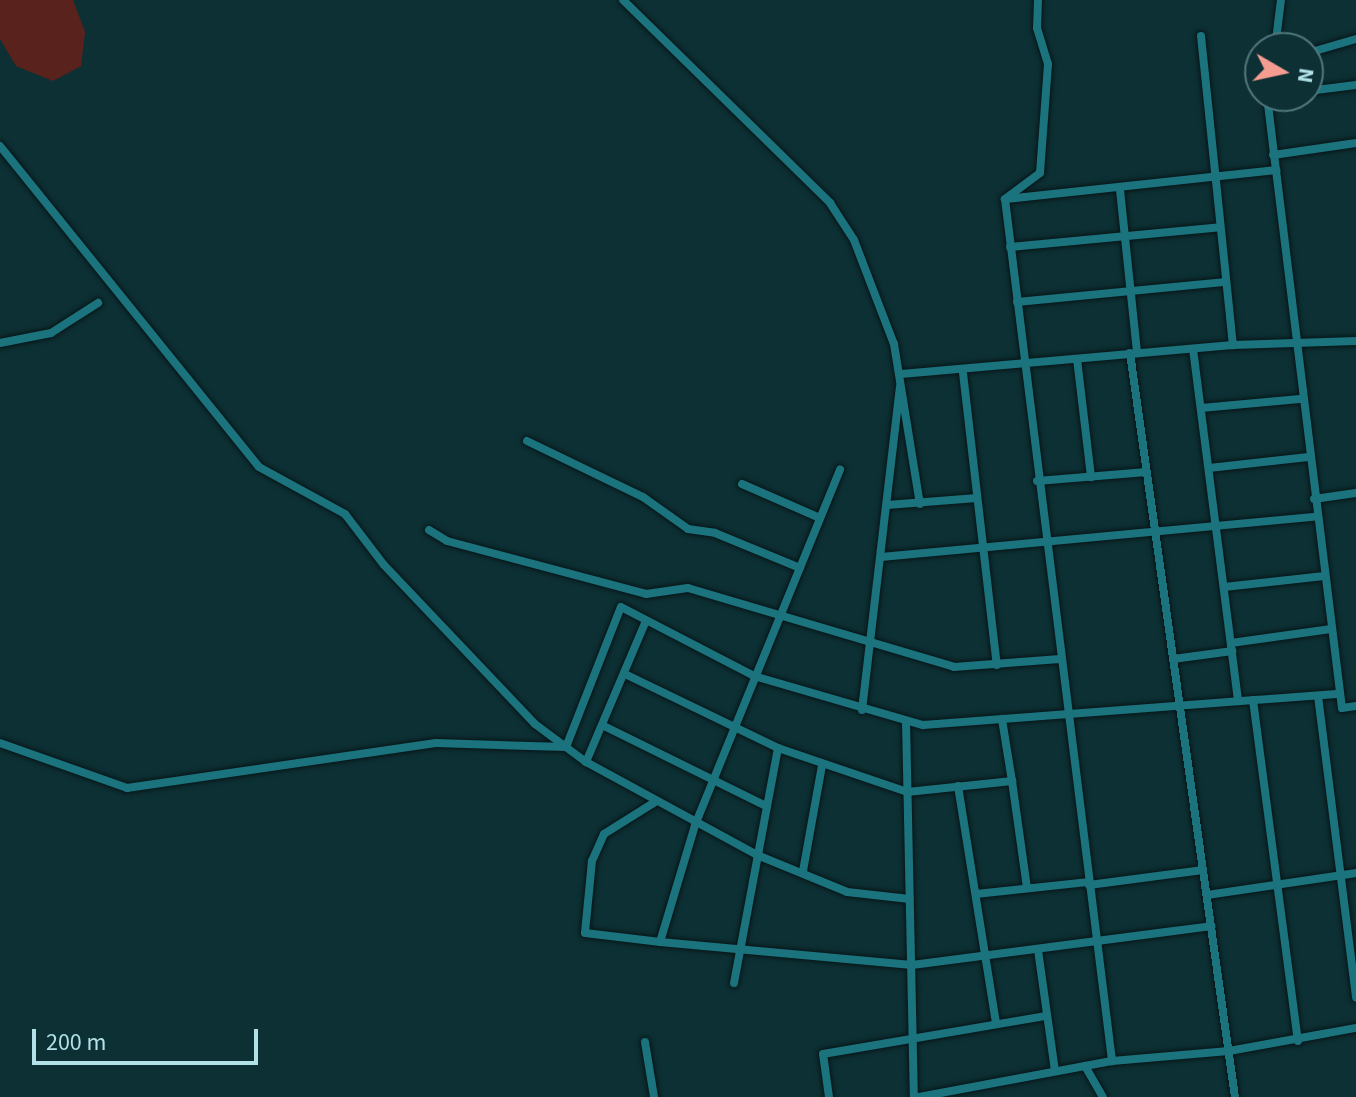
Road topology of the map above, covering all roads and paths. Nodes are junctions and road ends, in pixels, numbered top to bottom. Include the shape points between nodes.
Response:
1 (623, 0) edge
2 (1038, 0) edge
3 (1281, 0) edge
4 (1277, 32) edge
5 (1201, 36) dead end
6 (1356, 39) edge
7 (1324, 48) edge
8 (1356, 85) edge
9 (1324, 89) edge
10 (1269, 112) edge
11 (1356, 143) edge
12 (0, 146) edge
13 (1273, 155) junction
14 (1276, 170) junction
15 (1213, 178) junction
16 (1120, 190) junction
17 (1005, 199) junction
18 (1220, 227) junction
19 (1124, 236) junction
20 (1010, 247) junction
21 (1226, 282) junction
22 (1129, 293) junction
23 (1017, 302) junction
24 (98, 303) dead end
25 (1295, 341) junction
26 (1356, 341) edge
27 (0, 343) edge
28 (1233, 345) junction
29 (1193, 349) junction
30 (1134, 353) junction
31 (1077, 359) junction
32 (1022, 361) junction
33 (963, 373) junction
34 (901, 374) junction
35 (1300, 399) junction
36 (1201, 408) junction
37 (527, 441) dead end
38 (1308, 457) junction
39 (1209, 468) junction
40 (840, 469) dead end
41 (1147, 472) junction
42 (1091, 477) junction
43 (1037, 481) junction
44 (742, 484) dead end
45 (1356, 493) edge
46 (977, 498) junction
47 (1314, 499) junction
48 (920, 504) junction
49 (887, 505) junction
50 (1316, 517) junction
51 (820, 518) junction
52 (1215, 527) junction
53 (429, 530) dead end
54 (1156, 533) junction
55 (1045, 541) junction
56 (983, 546) junction
57 (881, 557) junction
58 (800, 568) junction
59 (1324, 576) junction
60 (1224, 587) junction
61 (781, 615) junction
62 (645, 623) junction
63 (1331, 629) junction
64 (873, 643) junction
65 (1232, 647) junction
66 (1060, 659) junction
67 (1173, 659) junction
68 (997, 665) junction
69 (627, 675) junction
70 (754, 676) junction
71 (1340, 694) junction
72 (1318, 696) junction
73 (1253, 700) junction
74 (1238, 701) junction
75 (1180, 705) junction
76 (1356, 706) edge
77 (862, 710) junction
78 (1067, 714) junction
79 (1002, 719) junction
80 (906, 721) junction
81 (604, 726) junction
82 (735, 727) junction
83 (0, 743) edge
84 (566, 747) junction
85 (778, 748) junction
86 (586, 762) junction
87 (822, 765) junction
88 (713, 781) junction
89 (1012, 781) junction
90 (958, 786) junction
91 (907, 792) junction
92 (655, 802) junction
93 (766, 806) junction
94 (695, 825) junction
95 (757, 855) junction
96 (1203, 870) junction
97 (803, 871) junction
98 (1356, 873) edge
99 (1340, 875) junction
100 (1089, 884) junction
101 (1277, 885) junction
102 (1027, 888) junction
103 (976, 894) junction
104 (1207, 895) junction
105 (910, 899) junction
106 (1211, 926) junction
107 (660, 942) junction
108 (1097, 943) junction
109 (740, 949) junction
110 (1038, 950) junction
111 (986, 956) junction
112 (912, 965) junction
113 (734, 983) dead end
114 (1356, 998) edge
115 (1045, 1016) junction
116 (996, 1022) junction
117 (1356, 1028) edge
118 (913, 1038) junction
119 (1298, 1041) junction
120 (645, 1042) dead end
121 (1229, 1051) junction
122 (1112, 1061) junction
123 (1085, 1066) junction
124 (1055, 1071) junction
125 (654, 1097) edge
126 (829, 1097) edge
127 (916, 1097) edge
128 (1103, 1097) edge
129 (1235, 1097) edge

1 - 34 street via 830,203 854,240
2 - 17 street via 1037,28 1048,64 1040,173
3 - 4 street
5 - 15 street
6 - 7 street
8 - 9 street
10 - 13 street
11 - 13 street
12 - 84 street via 259,467 345,514 416,599 535,724
13 - 14 street
14 - 15 street
14 - 25 street
15 - 16 street
15 - 18 street
16 - 17 street
16 - 19 street
17 - 20 street
18 - 19 street
18 - 21 street
19 - 20 street
19 - 22 street
20 - 23 street
21 - 22 street
21 - 28 street
22 - 23 street
22 - 30 street
23 - 32 street
24 - 27 street via 51,333
25 - 26 street
25 - 28 street
25 - 35 street
28 - 29 street
29 - 30 street
29 - 36 street
30 - 31 street
30 - 41 street
31 - 32 street
31 - 42 street
32 - 33 street
32 - 43 street
33 - 34 street
33 - 46 street
34 - 48 street
34 - 49 street
35 - 36 street
35 - 38 street
36 - 39 street
37 - 58 street via 643,497 688,529 715,533
38 - 39 street
38 - 47 street
39 - 52 street
40 - 51 street
41 - 42 street
41 - 54 street
42 - 43 street
43 - 55 street
44 - 51 street
45 - 47 street
46 - 48 street
46 - 56 street
47 - 50 street
48 - 49 street
49 - 57 street
50 - 52 street
50 - 59 street
51 - 58 street
52 - 54 street
52 - 60 street
53 - 61 street via 447,541 611,586 646,594 688,588
54 - 55 street
54 - 67 street
55 - 56 street
55 - 66 street
56 - 57 street
56 - 68 street
57 - 64 street
58 - 61 street
59 - 60 street
59 - 63 street
60 - 65 street
61 - 64 street
61 - 70 street
62 - 69 street
62 - 70 street
62 - 84 street via 621,607
63 - 65 street
63 - 71 street
64 - 68 street via 954,667
64 - 77 street
65 - 67 street
65 - 74 street
66 - 68 street
66 - 78 street
67 - 75 street
69 - 81 street
69 - 82 street
70 - 77 street
70 - 82 street
71 - 72 street
71 - 76 street via 1342,708
72 - 73 street
72 - 99 street
73 - 74 street
73 - 101 street
74 - 75 street
75 - 78 street
75 - 96 street
77 - 80 street
78 - 79 street
78 - 100 street
79 - 80 street
79 - 89 street
80 - 91 street
81 - 86 street
81 - 88 street
82 - 85 street
82 - 88 street
83 - 84 street via 127,788 436,743
84 - 86 street
85 - 87 street
85 - 93 street
86 - 92 street
87 - 91 street
87 - 97 street
88 - 93 street
88 - 94 street
89 - 90 street
89 - 102 street
90 - 91 street
90 - 103 street
91 - 105 street
92 - 94 street
92 - 107 street via 604,834 592,861 585,933
93 - 95 street
94 - 95 street
94 - 107 street
95 - 97 street
95 - 109 street
96 - 100 street
96 - 104 street
97 - 105 street via 847,892
98 - 99 street
99 - 101 street
99 - 114 street
100 - 102 street
100 - 108 street
101 - 104 street
101 - 119 street
102 - 103 street
103 - 111 street
104 - 106 street
105 - 112 street
106 - 108 street
106 - 121 street
107 - 109 street
108 - 110 street
108 - 122 street
109 - 112 street
109 - 113 street
110 - 111 street
110 - 115 street
111 - 112 street
111 - 116 street
112 - 118 street
115 - 116 street
115 - 124 street
116 - 118 street
117 - 119 street
118 - 126 street via 823,1054
118 - 127 street
119 - 121 street
120 - 125 street
121 - 122 street
121 - 129 street
122 - 123 street
123 - 124 street
123 - 128 street
124 - 127 street

